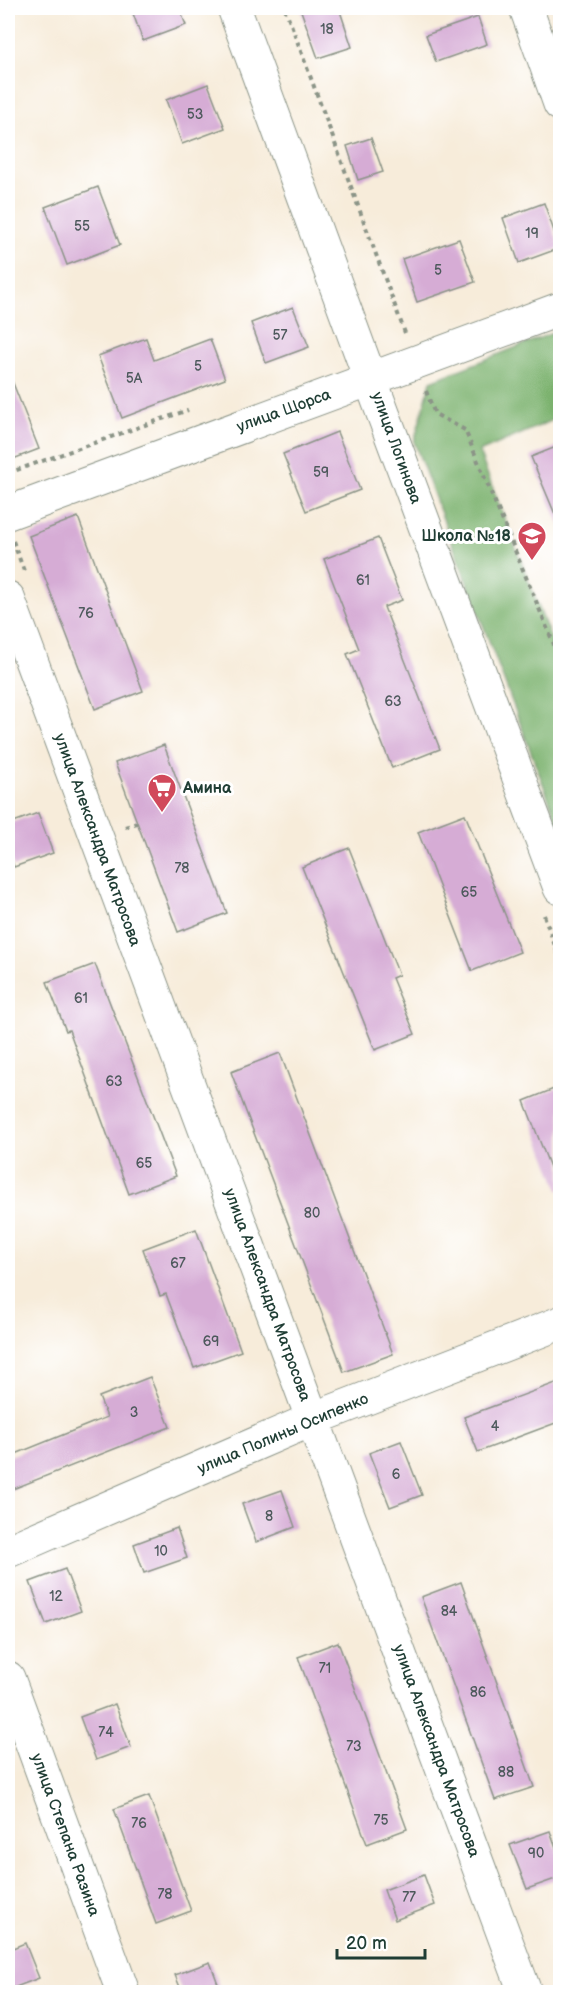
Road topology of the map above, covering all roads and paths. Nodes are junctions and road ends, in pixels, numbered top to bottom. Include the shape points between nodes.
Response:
1 (234, 8) edge
2 (526, 8) edge
3 (561, 104) edge
4 (561, 309) edge
5 (370, 380) junction
6 (8, 513) edge
7 (8, 598) edge
8 (137, 823) dead end
9 (122, 828) dead end
10 (561, 888) edge
11 (554, 921) dead end
12 (547, 924) dead end
13 (561, 1323) edge
14 (313, 1419) junction
15 (8, 1551) edge
16 (8, 1678) edge
17 (123, 1992) edge
18 (525, 1992) edge

1 - 5 street, улица Логинова
2 - 3 street
4 - 5 street, улица Щорса
5 - 6 street, улица Щорса
5 - 10 street, улица Логинова
7 - 14 street, улица Александра Матросова
8 - 9 path
11 - 12 path
13 - 14 street, улица Полины Осипенко
14 - 15 street, улица Полины Осипенко
14 - 18 street, улица Александра Матросова
16 - 17 street, улица Степана Разина

